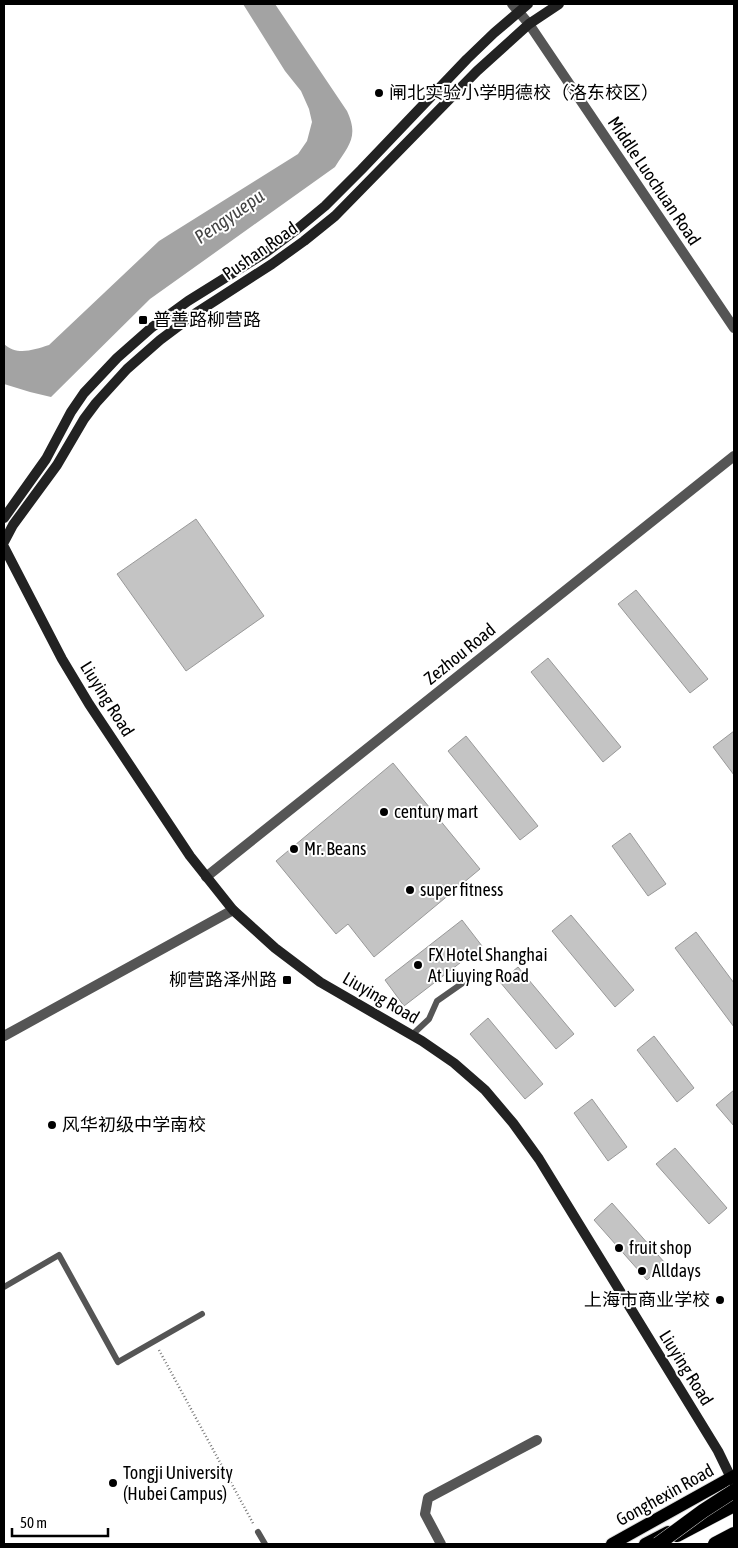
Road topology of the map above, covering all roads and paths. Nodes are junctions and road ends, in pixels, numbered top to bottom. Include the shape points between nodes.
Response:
1 (528, 4) edge
2 (559, 4) edge
3 (515, 7) edge
4 (529, 24) junction
5 (734, 328) edge
6 (734, 456) edge
7 (4, 518) edge
8 (4, 542) edge
9 (4, 547) edge
10 (206, 877) junction
11 (233, 910) junction
12 (467, 980) dead end
13 (412, 1035) junction
14 (4, 1036) edge
15 (4, 1287) edge
16 (202, 1314) dead end
17 (154, 1342) junction
18 (537, 1440) dead end
19 (734, 1482) edge
20 (734, 1497) edge
21 (734, 1505) edge
22 (258, 1532) joint
23 (734, 1534) edge
24 (265, 1544) edge
25 (441, 1544) edge
26 (612, 1544) edge
27 (645, 1544) edge
28 (659, 1544) edge
29 (715, 1544) edge

1 - 3 main road, Pushan Road
2 - 4 main road, Pushan Road
3 - 4 street, Middle Luochuan Road
3 - 7 main road, Pushan Road via 325,206 265,252 151,328 117,358 84,392 46,459
4 - 5 street, Middle Luochuan Road
4 - 8 main road, Pushan Road via 477,71 335,216 272,264 196,313 127,369 84,419 57,466
6 - 10 street, Zezhou Road
9 - 10 main road, Liuying Road via 89,704
10 - 11 main road, Liuying Road
11 - 13 main road, Liuying Road via 320,982
11 - 14 street
12 - 13 lane via 437,1001 429,1019
13 - 19 main road, Liuying Road via 485,1090 539,1159
15 - 17 lane via 59,1255 118,1362
16 - 17 lane
17 - 22 path
18 - 25 street via 428,1498 425,1514
19 - 26 main road, Gonghexin Road
19 - 28 highway, bridge
20 - 27 main road
21 - 28 highway, bridge
22 - 24 lane
23 - 29 highway

